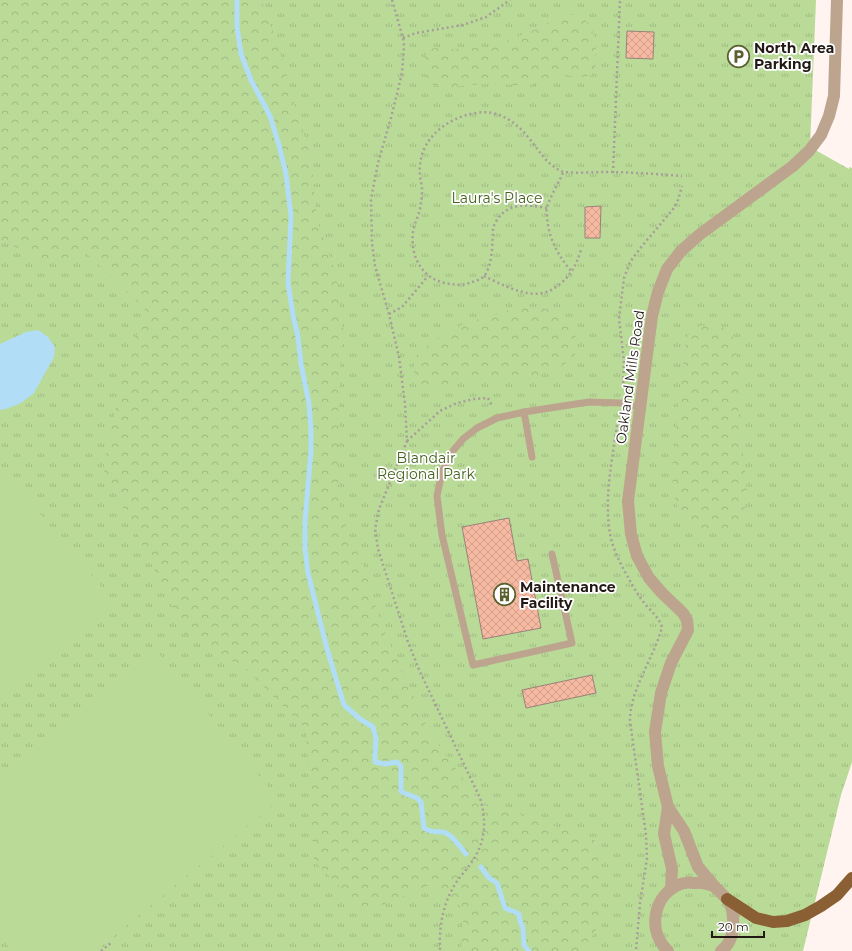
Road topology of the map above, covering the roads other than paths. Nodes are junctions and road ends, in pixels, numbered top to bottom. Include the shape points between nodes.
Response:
1 (837, 0) edge
2 (640, 407) junction
3 (524, 412) junction
4 (532, 457) dead end
5 (552, 554) dead end
6 (668, 807) junction
7 (852, 878) edge
8 (715, 887) junction
9 (671, 889) junction
10 (727, 899) junction
11 (658, 945) edge
12 (668, 951) edge
13 (721, 951) edge

1 - 2 street, Oakland Mills Road via 834,96 821,135 792,166 699,235 681,251 668,269 658,292 652,316
2 - 3 lane via 621,403 589,402
2 - 6 street, Oakland Mills Road via 628,501 631,534 637,556 649,578 683,613 688,630 671,663 661,693 655,732 658,766
3 - 4 lane
3 - 5 lane via 497,418 463,439 452,452 442,472 437,496 442,534 473,665 572,643
6 - 8 street, Oakland Mills Road via 684,831 698,867
6 - 9 street, Oakland Mills Road via 664,834 672,870
7 - 10 main road via 837,895 821,906 787,922 756,918
8 - 9 street via 702,882 684,883
8 - 10 street, Oakland Mills Road
9 - 11 street via 656,908 654,922
10 - 13 street via 733,911 734,928 730,942
11 - 12 street

